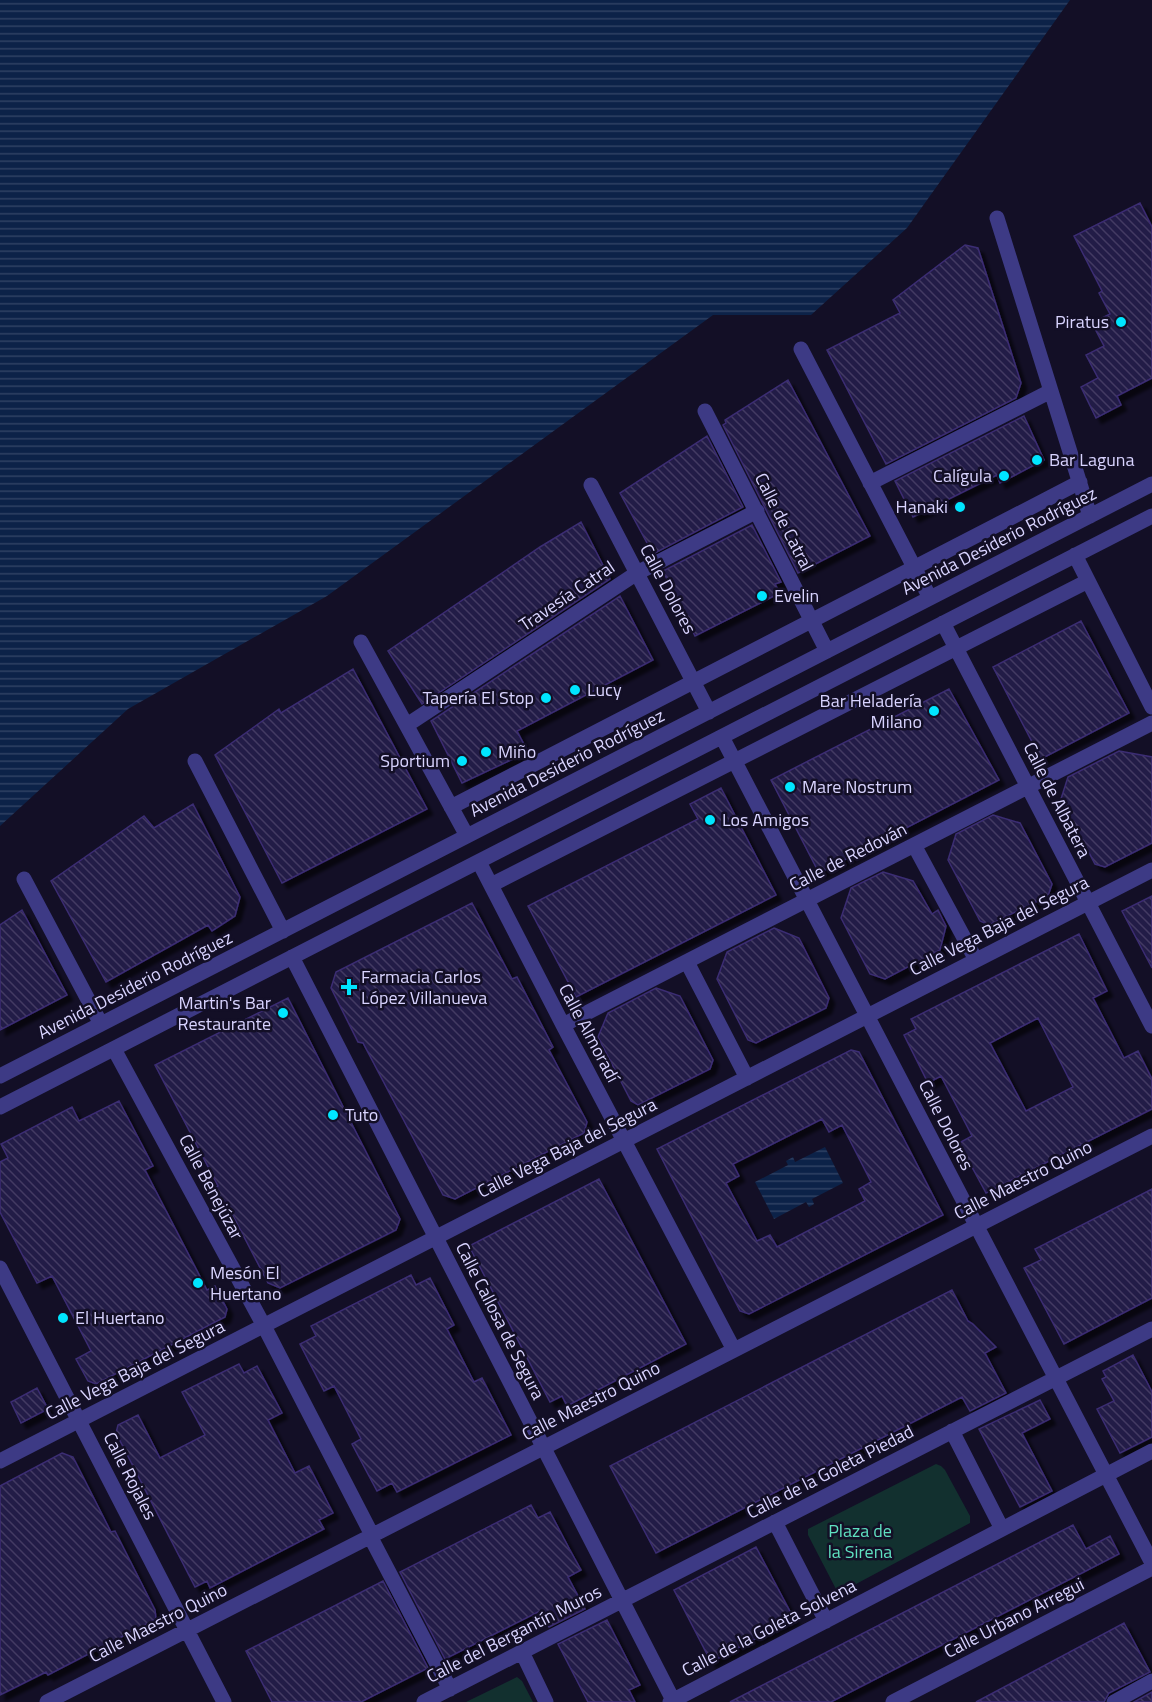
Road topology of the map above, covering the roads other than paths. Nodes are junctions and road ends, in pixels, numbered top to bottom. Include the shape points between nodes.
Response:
1 (997, 218) dead end
2 (801, 348) dead end
3 (1051, 391) junction
4 (705, 411) dead end
5 (1080, 482) junction
6 (870, 483) junction
7 (1152, 484) edge
8 (591, 485) dead end
9 (756, 511) junction
10 (1090, 516) junction
11 (1152, 516) edge
12 (1076, 555) junction
13 (914, 567) junction
14 (637, 573) junction
15 (1088, 582) junction
16 (930, 598) junction
17 (812, 620) junction
18 (943, 623) junction
19 (362, 642) dead end
20 (957, 648) junction
21 (827, 651) junction
22 (694, 682) junction
23 (1152, 707) edge
24 (709, 712) junction
25 (1152, 723) edge
26 (407, 725) junction
27 (722, 737) junction
28 (195, 760) dead end
29 (735, 761) junction
30 (1028, 787) junction
31 (451, 807) junction
32 (467, 836) junction
33 (914, 845) junction
34 (478, 862) junction
35 (1152, 870) edge
36 (24, 879) dead end
37 (490, 885) junction
38 (807, 900) junction
39 (1088, 903) junction
40 (283, 931) junction
41 (292, 957) junction
42 (976, 960) junction
43 (687, 962) junction
44 (867, 1016) junction
45 (101, 1024) junction
46 (562, 1026) junction
47 (1152, 1026) edge
48 (114, 1049) junction
49 (0, 1076) edge
50 (747, 1078) junction
51 (0, 1107) edge
52 (1152, 1137) edge
53 (624, 1141) junction
54 (976, 1225) junction
55 (435, 1238) junction
56 (0, 1268) edge
57 (264, 1326) junction
58 (1152, 1329) edge
59 (734, 1350) junction
60 (1056, 1378) junction
61 (79, 1421) junction
62 (952, 1431) junction
63 (543, 1447) junction
64 (1152, 1451) edge
65 (0, 1461) edge
66 (1106, 1475) junction
67 (775, 1522) junction
68 (1002, 1529) junction
69 (371, 1536) junction
70 (1152, 1563) edge
71 (1152, 1568) edge
72 (622, 1601) junction
73 (826, 1621) junction
74 (187, 1630) junction
75 (522, 1652) junction
76 (1152, 1681) edge
77 (450, 1689) junction
78 (672, 1701) edge
79 (47, 1702) edge
80 (224, 1702) edge
81 (424, 1702) edge
82 (546, 1702) edge
83 (893, 1702) edge
84 (1114, 1702) edge

1 - 3 street
2 - 6 street
3 - 5 street
3 - 6 street
4 - 9 street, Calle de Catral
5 - 10 street
5 - 13 street, Avenida Desiderio Rodríguez
6 - 13 street
7 - 10 street, Avenida Desiderio Rodríguez
8 - 14 street, Calle Dolores
9 - 14 street, Travesía Catral
9 - 17 street, Calle de Catral
10 - 16 street, Avenida Desiderio Rodríguez
11 - 12 street
12 - 15 street
12 - 18 street
13 - 16 street
13 - 17 street, Avenida Desiderio Rodríguez
14 - 22 street, Calle Dolores
14 - 26 street, Travesía Catral
15 - 20 street
15 - 23 street
16 - 21 street, Avenida Desiderio Rodríguez
17 - 21 street, Calle de Catral
17 - 22 street, Avenida Desiderio Rodríguez
18 - 20 street, Calle de Albatera
18 - 27 street
19 - 26 street
20 - 29 street
20 - 30 street, Calle de Albatera
21 - 24 street, Avenida Desiderio Rodríguez
22 - 24 street, Calle Dolores
22 - 31 street, Avenida Desiderio Rodríguez
24 - 32 street, Avenida Desiderio Rodríguez
25 - 30 street, Calle de Redován
26 - 31 street
27 - 29 street, Calle Dolores
27 - 34 street
28 - 40 street
29 - 37 street
29 - 38 street, Calle Dolores
30 - 33 street, Calle de Redován
30 - 39 street, Calle de Albatera
31 - 32 street
32 - 40 street, Avenida Desiderio Rodríguez
33 - 38 street, Calle de Redován
33 - 42 street
34 - 37 street, Calle Almoradí
34 - 41 street
35 - 39 street, Calle Vega Baja del Segura
36 - 45 street
37 - 46 street, Calle Almoradí
38 - 43 street, Calle de Redován
38 - 44 street, Calle Dolores
39 - 42 street, Calle Vega Baja del Segura
39 - 47 street, Calle de Albatera
40 - 45 street, Avenida Desiderio Rodríguez
41 - 48 street
41 - 55 street, Calle Callosa de Segura
42 - 44 street, Calle Vega Baja del Segura
43 - 46 street, Calle de Redován
43 - 50 street
44 - 50 street, Calle Vega Baja del Segura
44 - 54 street, Calle Dolores
45 - 49 street, Avenida Desiderio Rodríguez
46 - 53 street, Calle Almoradí
48 - 51 street
48 - 57 street, Calle Benejúzar
50 - 53 street, Calle Vega Baja del Segura
52 - 54 street, Calle Maestro Quino
53 - 55 street, Calle Vega Baja del Segura
53 - 59 street, Calle Almoradí
54 - 59 street, Calle Maestro Quino
54 - 60 street, Calle Dolores
55 - 57 street, Calle Vega Baja del Segura
55 - 63 street, Calle Callosa de Segura
56 - 61 street, Calle Rojales
57 - 61 street, Calle Vega Baja del Segura
57 - 69 street, Calle Benejúzar
58 - 60 street, Calle de la Goleta Piedad
59 - 63 street, Calle Maestro Quino
60 - 62 street, Calle de la Goleta Piedad
60 - 66 street, Calle Dolores
61 - 65 street, Calle Vega Baja del Segura
61 - 74 street, Calle Rojales
62 - 67 street, Calle de la Goleta Piedad
62 - 68 street
63 - 69 street, Calle Maestro Quino
63 - 72 street, Calle Callosa de Segura
64 - 66 street, Calle de la Goleta Solvena
66 - 68 street, Calle de la Goleta Solvena
66 - 70 street, Calle Dolores
67 - 72 street, Calle de la Goleta Piedad
67 - 73 street
68 - 73 street, Calle de la Goleta Solvena
69 - 74 street, Calle Maestro Quino
69 - 77 street, Calle Benejúzar
71 - 83 street, Calle Urbano Arregui
72 - 75 street, Calle del Bergantín Muros
72 - 78 street, Calle Callosa de Segura
73 - 78 street, Calle de la Goleta Solvena
74 - 79 street, Calle Maestro Quino
74 - 80 street, Calle Rojales
75 - 77 street, Calle del Bergantín Muros
75 - 82 street
76 - 84 street
77 - 81 street, Calle del Bergantín Muros

